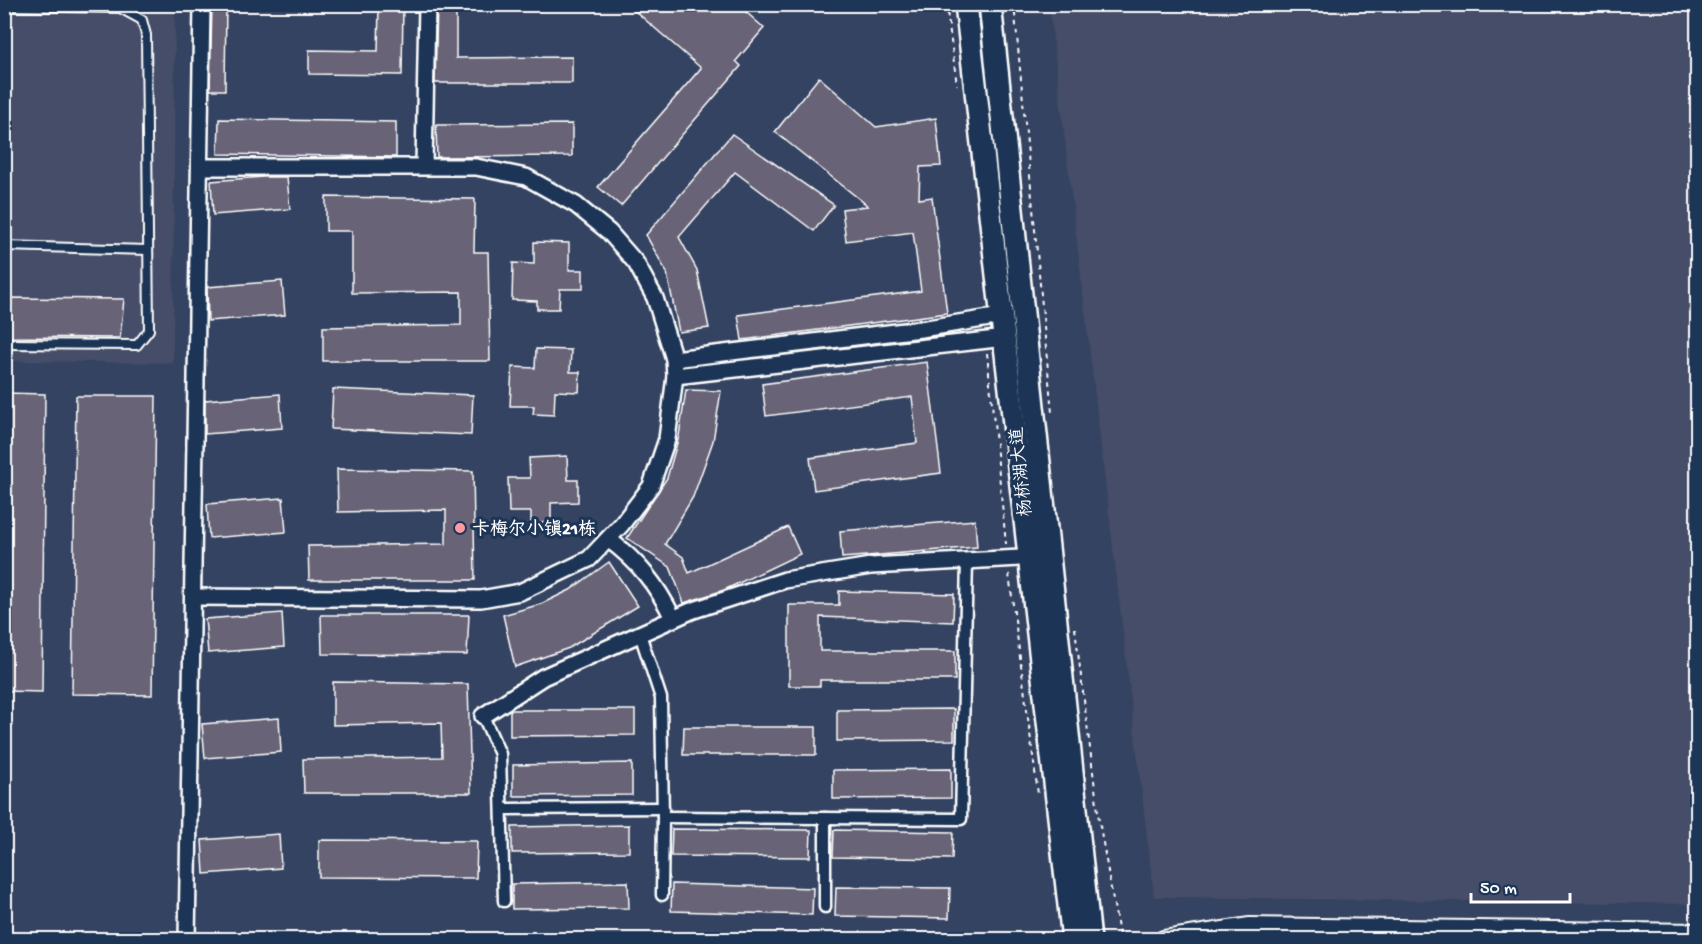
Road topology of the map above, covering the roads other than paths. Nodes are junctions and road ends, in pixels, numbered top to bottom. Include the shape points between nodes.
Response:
1 (202, 4) edge
2 (427, 4) edge
3 (966, 4) edge
4 (990, 4) edge
5 (4, 6) edge
6 (423, 166) junction
7 (200, 167) junction
8 (4, 246) edge
9 (148, 250) junction
10 (1002, 316) junction
11 (995, 339) junction
12 (4, 344) edge
13 (674, 359) junction
14 (675, 376) junction
15 (608, 538) junction
16 (1029, 556) junction
17 (1051, 557) junction
18 (967, 561) junction
19 (193, 597) junction
20 (674, 618) junction
21 (640, 634) junction
22 (483, 716) joint
23 (502, 809) junction
24 (663, 812) junction
25 (825, 818) junction
26 (662, 895) dead end
27 (504, 901) dead end
28 (825, 907) dead end
29 (1698, 933) edge
30 (186, 939) edge
31 (1073, 939) edge
32 (1090, 939) edge
33 (1164, 939) edge

1 - 7 street
2 - 6 street
3 - 10 main road, 杨桥湖大道
4 - 17 main road, 杨桥湖大道
5 - 9 lane via 120,8 142,20 146,35
6 - 7 street
6 - 13 street via 476,167 526,177 576,205 609,232 636,263 655,298
7 - 19 street
8 - 9 lane
9 - 12 lane via 149,330 137,345
10 - 11 main road, 杨桥湖大道
10 - 13 street
11 - 14 street
11 - 16 main road, 杨桥湖大道
13 - 14 street
14 - 15 street via 667,439 651,486
15 - 19 street via 589,560 554,578 520,592 481,598
15 - 20 street via 635,559
16 - 17 street
16 - 18 street
16 - 31 main road, 杨桥湖大道
17 - 32 main road, 杨桥湖大道
18 - 20 street via 871,567 785,580
18 - 25 street via 961,819
19 - 30 street
20 - 21 street
21 - 22 street via 543,677
21 - 24 street via 661,698
22 - 23 street via 500,754
23 - 24 street
23 - 27 street
24 - 25 street
24 - 26 street
25 - 28 street
29 - 33 street via 1250,927

